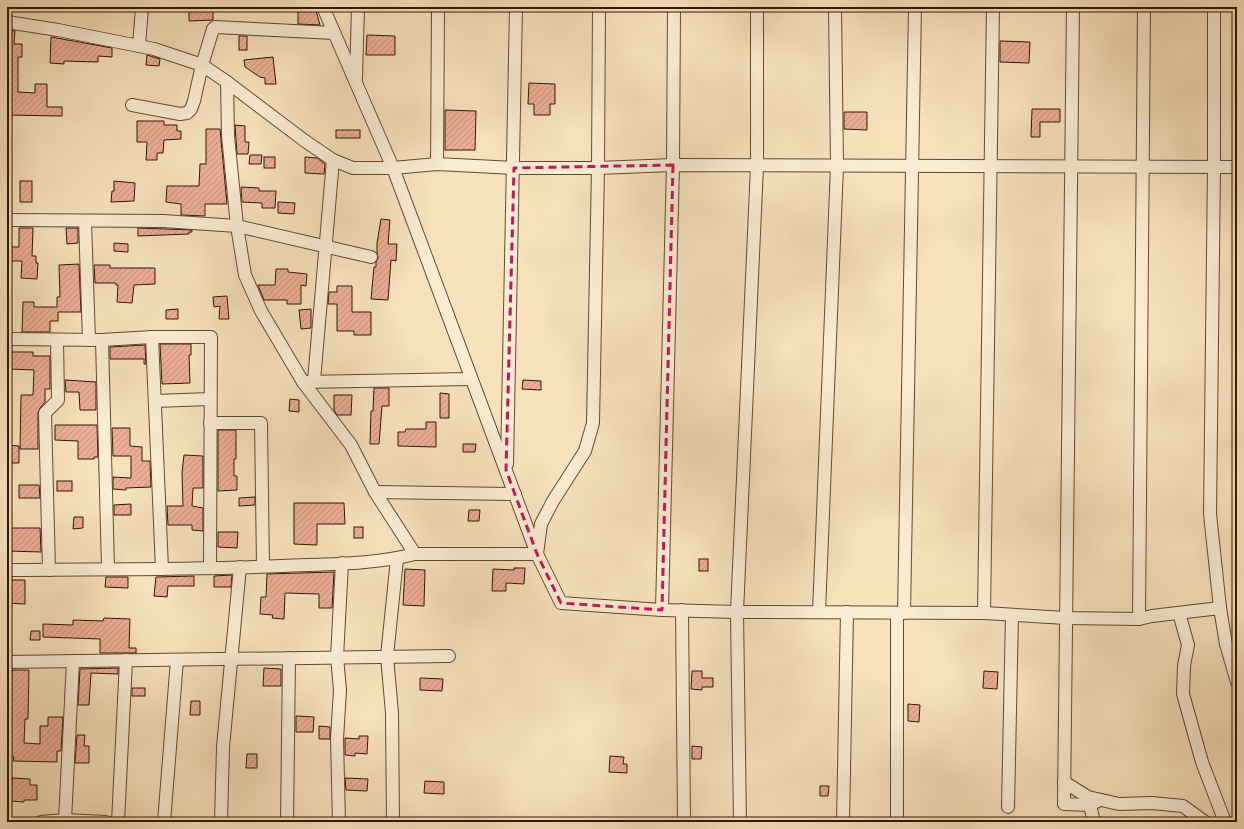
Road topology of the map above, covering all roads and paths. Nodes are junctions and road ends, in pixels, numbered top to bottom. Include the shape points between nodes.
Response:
1 (142, 7) edge
2 (323, 7) edge
3 (358, 7) edge
4 (438, 7) edge
5 (516, 7) edge
6 (599, 7) edge
7 (674, 7) edge
8 (757, 7) edge
9 (835, 7) edge
10 (915, 7) edge
11 (993, 7) edge
12 (1073, 7) edge
13 (1144, 7) edge
14 (1214, 7) edge
15 (7, 22) edge
16 (334, 33) junction
17 (139, 46) junction
18 (202, 65) junction
19 (227, 82) junction
20 (356, 83) junction
21 (132, 105) dead end
22 (333, 160) junction
23 (437, 164) junction
24 (673, 165) junction
25 (757, 166) junction
26 (837, 166) junction
27 (913, 166) junction
28 (991, 166) junction
29 (1072, 167) junction
30 (1143, 167) junction
31 (1214, 167) junction
32 (1237, 167) edge
33 (393, 168) junction
34 (514, 168) junction
35 (598, 168) junction
36 (7, 220) edge
37 (85, 221) junction
38 (237, 226) junction
39 (325, 247) junction
40 (371, 257) dead end
41 (152, 337) junction
42 (7, 339) edge
43 (57, 340) junction
44 (89, 340) junction
45 (102, 340) junction
46 (471, 379) junction
47 (308, 381) junction
48 (210, 400) junction
49 (155, 401) junction
50 (210, 423) junction
51 (506, 470) junction
52 (375, 492) junction
53 (515, 494) junction
54 (415, 554) junction
55 (537, 554) junction
56 (397, 559) junction
57 (342, 563) junction
58 (263, 566) junction
59 (240, 567) junction
60 (108, 568) junction
61 (210, 568) junction
62 (162, 569) junction
63 (7, 570) edge
64 (49, 570) junction
65 (1220, 608) junction
66 (662, 610) junction
67 (682, 610) junction
68 (737, 612) junction
69 (819, 612) junction
70 (847, 612) junction
71 (901, 613) junction
72 (984, 613) junction
73 (1179, 613) junction
74 (1012, 615) junction
75 (1066, 618) junction
76 (1139, 618) junction
77 (387, 656) junction
78 (449, 656) dead end
79 (337, 657) junction
80 (289, 658) junction
81 (232, 659) junction
82 (126, 660) junction
83 (176, 660) junction
84 (73, 661) junction
85 (7, 662) edge
86 (1237, 682) edge
87 (1064, 782) junction
88 (1095, 802) junction
89 (1008, 807) dead end
90 (65, 820) junction
91 (41, 822) edge
92 (106, 822) edge
93 (118, 822) edge
94 (164, 822) edge
95 (221, 822) edge
96 (287, 822) edge
97 (339, 822) edge
98 (393, 822) edge
99 (684, 822) edge
100 (740, 822) edge
101 (843, 822) edge
102 (897, 822) edge
103 (1094, 822) edge
104 (1206, 822) edge
105 (1225, 822) edge

1 - 17 street
2 - 16 street
3 - 20 street
4 - 23 street
5 - 34 street
6 - 35 street
7 - 24 street
8 - 25 street
9 - 26 street
10 - 27 street
11 - 28 street
12 - 29 street
13 - 30 street
14 - 31 street
15 - 17 street
16 - 18 street via 215,27
16 - 20 street
17 - 18 street
18 - 19 street
18 - 21 street via 194,101 187,113
19 - 22 street
19 - 38 street via 228,136
20 - 33 street
22 - 33 street via 353,168
22 - 39 street
23 - 33 street
23 - 34 street
24 - 25 street
24 - 35 street
24 - 66 street
25 - 26 street
25 - 68 street
26 - 27 street
26 - 69 street
27 - 28 street
27 - 71 street
28 - 29 street
28 - 72 street
29 - 30 street
29 - 75 street
30 - 31 street
30 - 76 street
31 - 32 street
31 - 65 street via 1210,514
33 - 46 street
34 - 35 street
34 - 51 street
35 - 55 street via 593,423 585,451 541,524
36 - 37 street
37 - 38 street via 163,221
37 - 44 street
38 - 39 street
38 - 47 street via 245,275 261,311
39 - 40 street
39 - 47 street
41 - 45 street
41 - 48 street via 211,337
41 - 49 street
42 - 43 street
43 - 44 street
43 - 64 street via 58,400 45,413
44 - 45 street
45 - 60 street
46 - 47 street
46 - 51 street
47 - 52 street via 352,445
48 - 49 street
48 - 50 street
49 - 62 street
50 - 58 street via 261,423
50 - 61 street
51 - 53 street
52 - 53 street
52 - 54 street
53 - 55 street
54 - 55 street
54 - 56 street
55 - 66 street via 561,603
56 - 57 street
56 - 77 street
57 - 58 street
57 - 79 street
58 - 59 street
59 - 61 street
59 - 81 street
60 - 62 street
60 - 64 street
61 - 62 street
63 - 64 street
65 - 73 street
65 - 86 street via 1226,644
66 - 67 street
67 - 68 street
67 - 99 street
68 - 69 street
68 - 100 street
69 - 70 street
70 - 71 street
70 - 101 street
71 - 72 street
71 - 102 street
72 - 74 street
73 - 76 street
73 - 105 street via 1188,646 1183,694 1202,762
74 - 75 street
74 - 89 street
75 - 76 street
75 - 87 street
77 - 78 street
77 - 79 street
77 - 98 street via 392,713
79 - 80 street
79 - 97 street via 340,690
80 - 81 street
80 - 96 street
81 - 83 street
81 - 95 street via 223,747
82 - 83 street
82 - 84 street
82 - 93 street
83 - 94 street
84 - 85 street
84 - 90 street
87 - 88 street
87 - 88 street via 1064,804
88 - 103 street
88 - 104 street via 1183,806
90 - 91 street
90 - 92 street

